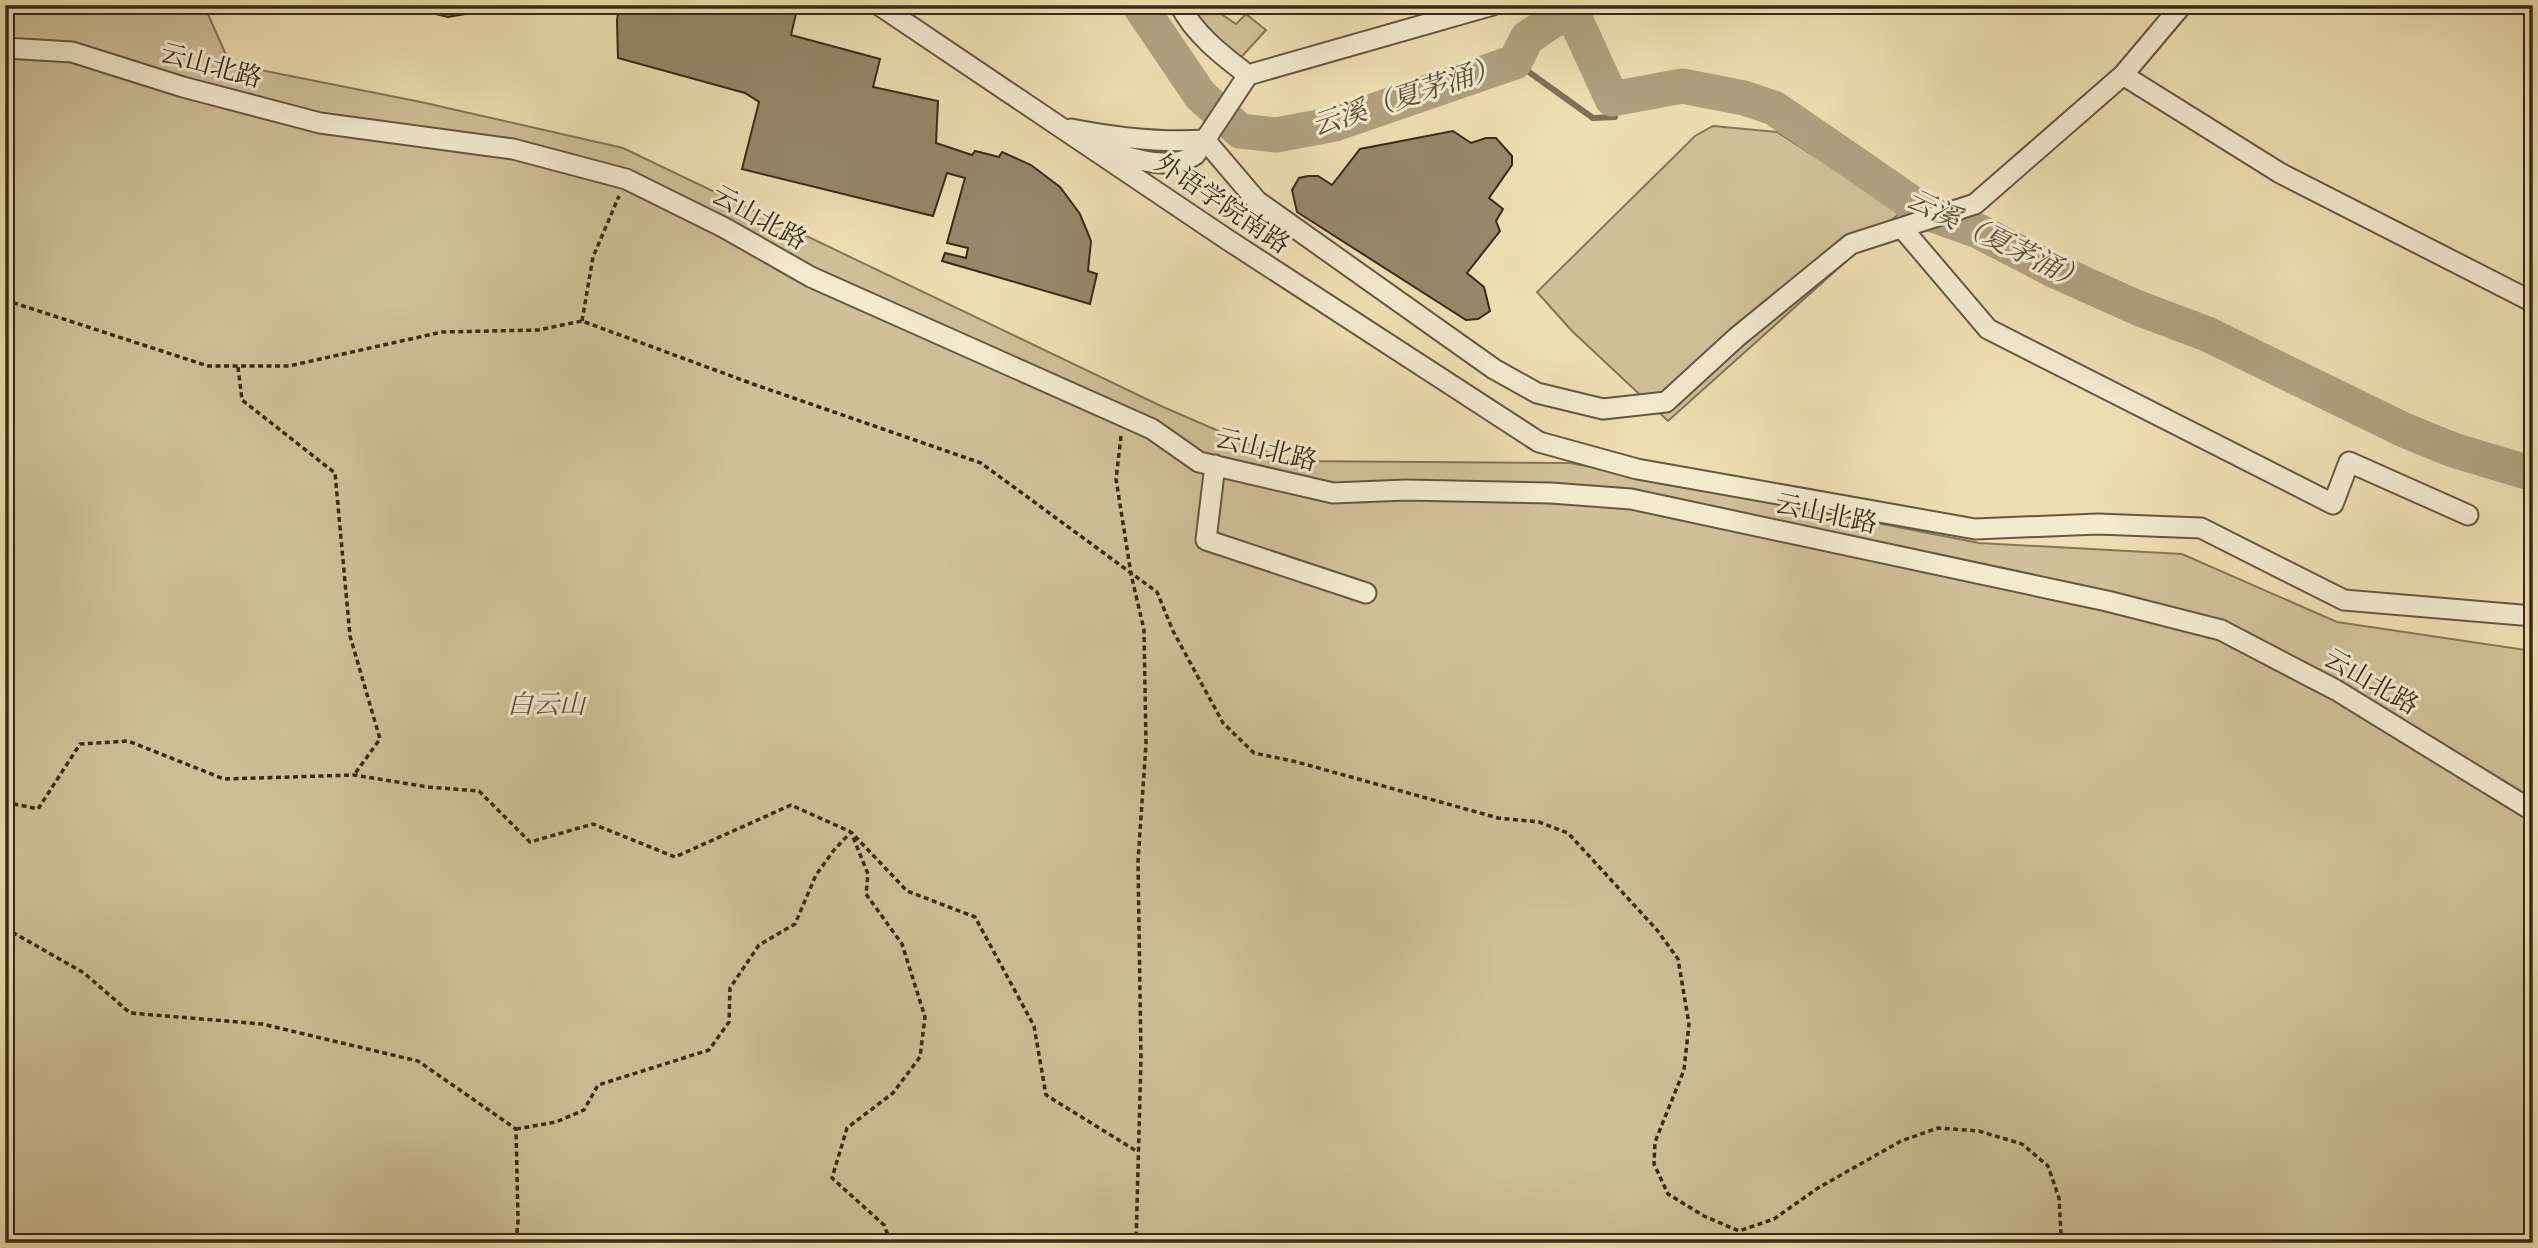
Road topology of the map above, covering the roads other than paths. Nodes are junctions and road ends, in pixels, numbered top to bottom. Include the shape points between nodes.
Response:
1 (879, 5) edge
2 (1180, 5) edge
3 (1492, 5) edge
4 (2182, 5) edge
5 (5, 48) edge
6 (1248, 75) junction
7 (2123, 75) junction
8 (1060, 127) junction
9 (1205, 140) junction
10 (1088, 146) junction
11 (1902, 228) junction
12 (2533, 302) edge
13 (1215, 465) junction
14 (1637, 470) junction
15 (1631, 499) junction
16 (2468, 515) dead end
17 (1366, 593) dead end
18 (2533, 616) edge
19 (2533, 811) edge

1 - 8 street, 外语学院南路
2 - 6 street via 1185,17 1211,44
3 - 6 street
4 - 7 street
5 - 13 street, 云山北路 via 72,52 320,123 513,149 626,179 811,276 1152,429 1199,462
6 - 9 street
7 - 11 street via 1975,204
7 - 12 street via 2280,173
8 - 9 street via 1134,140
8 - 10 street, 外语学院南路
9 - 10 street via 1184,162 1164,164
9 - 11 street via 1257,201 1494,369 1537,393 1603,409 1666,402 1850,244
10 - 14 street, 外语学院南路 via 1539,442
11 - 16 street via 1988,329 2320,498 2333,504 2349,462
13 - 15 street, 云山北路 via 1333,493 1525,493
13 - 17 street via 1206,540
14 - 15 street
14 - 18 street, 外语学院南路 via 1975,529 2098,524 2201,528 2344,600
15 - 19 street, 云山北路 via 2107,601 2221,630 2336,690

